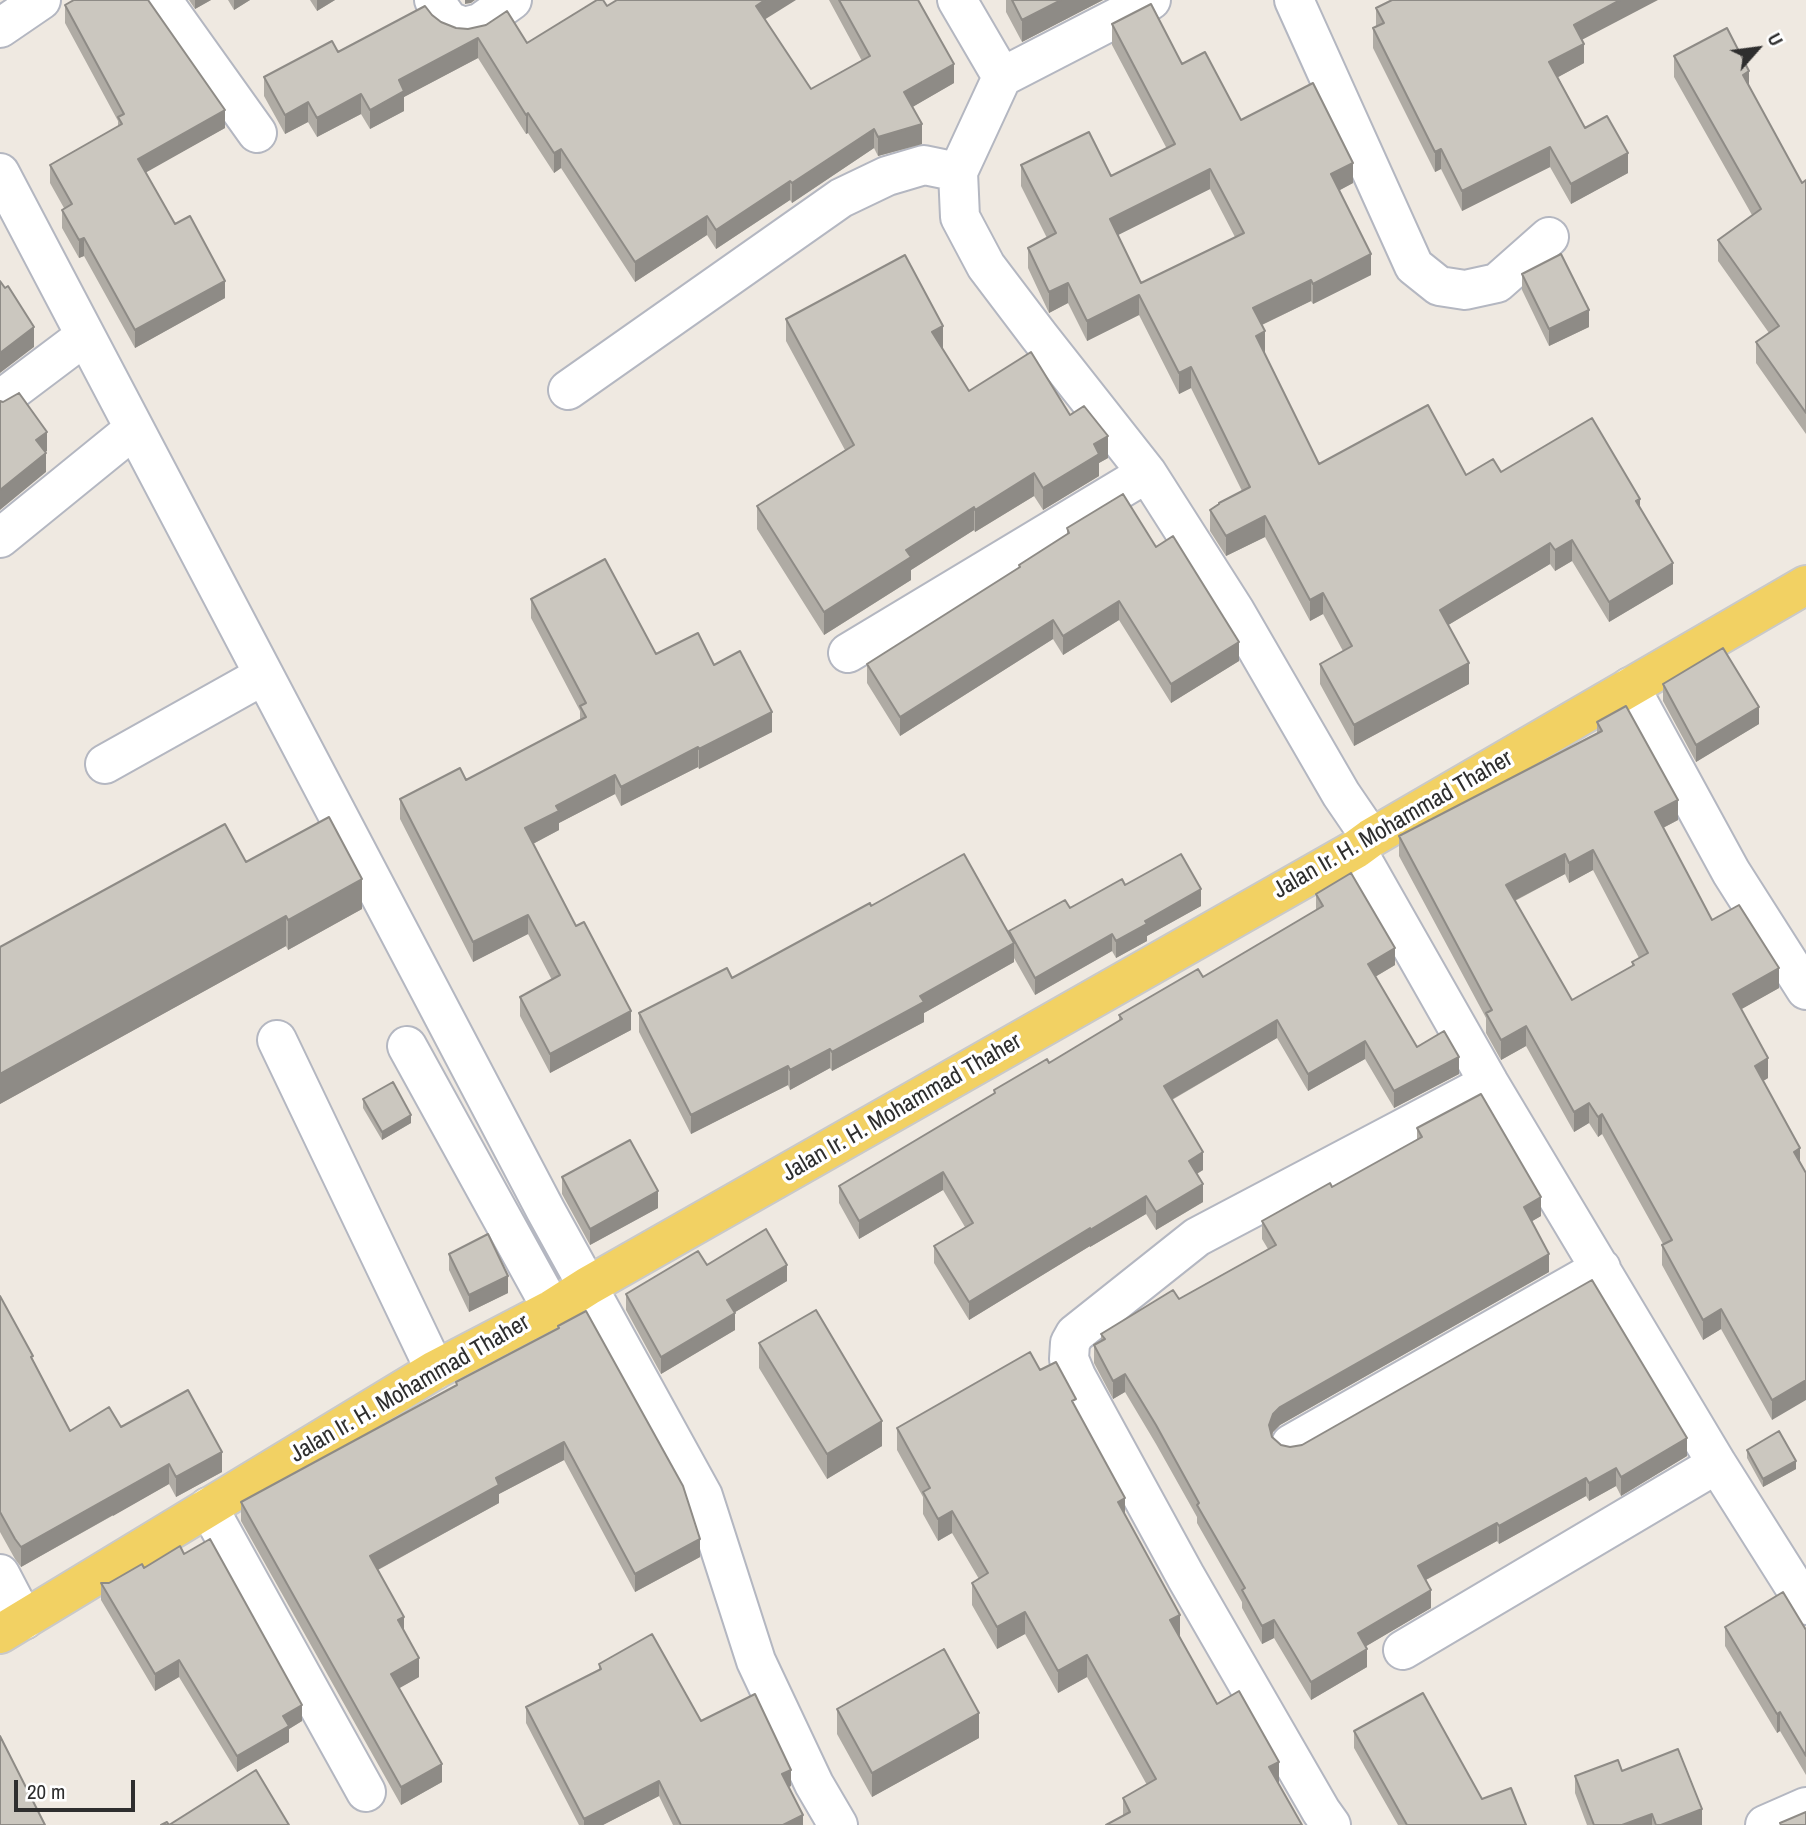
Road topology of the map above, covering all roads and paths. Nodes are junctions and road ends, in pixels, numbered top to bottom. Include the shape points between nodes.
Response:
1 (41, 0) edge
2 (162, 0) edge
3 (434, 0) edge
4 (512, 0) edge
5 (957, 0) edge
6 (1151, 0) edge
7 (1294, 0) edge
8 (0, 28) edge
9 (1002, 78) junction
10 (257, 133) dead end
11 (958, 172) junction
12 (0, 173) edge
13 (1549, 237) dead end
14 (85, 336) junction
15 (568, 390) dead end
16 (0, 400) edge
17 (134, 429) junction
18 (1147, 473) junction
19 (0, 538) edge
20 (1806, 585) edge
21 (848, 653) dead end
22 (264, 675) junction
23 (1630, 687) junction
24 (105, 764) dead end
25 (1363, 843) junction
26 (1806, 990) edge
27 (277, 1040) dead end
28 (407, 1046) dead end
29 (1489, 1083) junction
30 (1601, 1268) junction
31 (588, 1286) junction
32 (552, 1309) junction
33 (435, 1370) junction
34 (1291, 1444) edge
35 (1717, 1464) junction
36 (208, 1507) junction
37 (0, 1574) edge
38 (1806, 1605) edge
39 (12, 1627) edge
40 (1403, 1650) dead end
41 (366, 1792) dead end
42 (1806, 1807) edge
43 (838, 1825) edge
44 (1331, 1825) edge
45 (1765, 1825) edge

1 - 8 street
2 - 10 street
3 - 4 street via 449,21 464,27 480,23
5 - 9 street
6 - 9 street
7 - 13 street via 1414,266 1439,286 1465,290 1497,283
9 - 11 street
11 - 15 street via 924,165 841,198
11 - 18 street via 960,217 986,266
12 - 14 street
14 - 16 street
14 - 17 street
17 - 19 street
17 - 22 street
18 - 21 street
18 - 25 street via 1235,611 1341,794
20 - 23 main road, Jalan Ir. H. Mohammad Thaher
22 - 24 street
22 - 31 street
23 - 25 main road, Jalan Ir. H. Mohammad Thaher
23 - 26 street via 1731,872
25 - 29 street
25 - 31 main road, Jalan Ir. H. Mohammad Thaher
27 - 33 street
28 - 32 street
29 - 30 street
29 - 44 street via 1197,1237 1075,1334 1070,1343 1069,1359 1096,1411
30 - 34 street
30 - 35 street
31 - 32 main road, Jalan Ir. H. Mohammad Thaher
31 - 43 street via 703,1496 756,1661
32 - 33 main road, Jalan Ir. H. Mohammad Thaher
33 - 36 main road, Jalan Ir. H. Mohammad Thaher
35 - 38 street
35 - 40 street
36 - 39 main road, Jalan Ir. H. Mohammad Thaher
36 - 41 street
37 - 39 street
42 - 45 street

